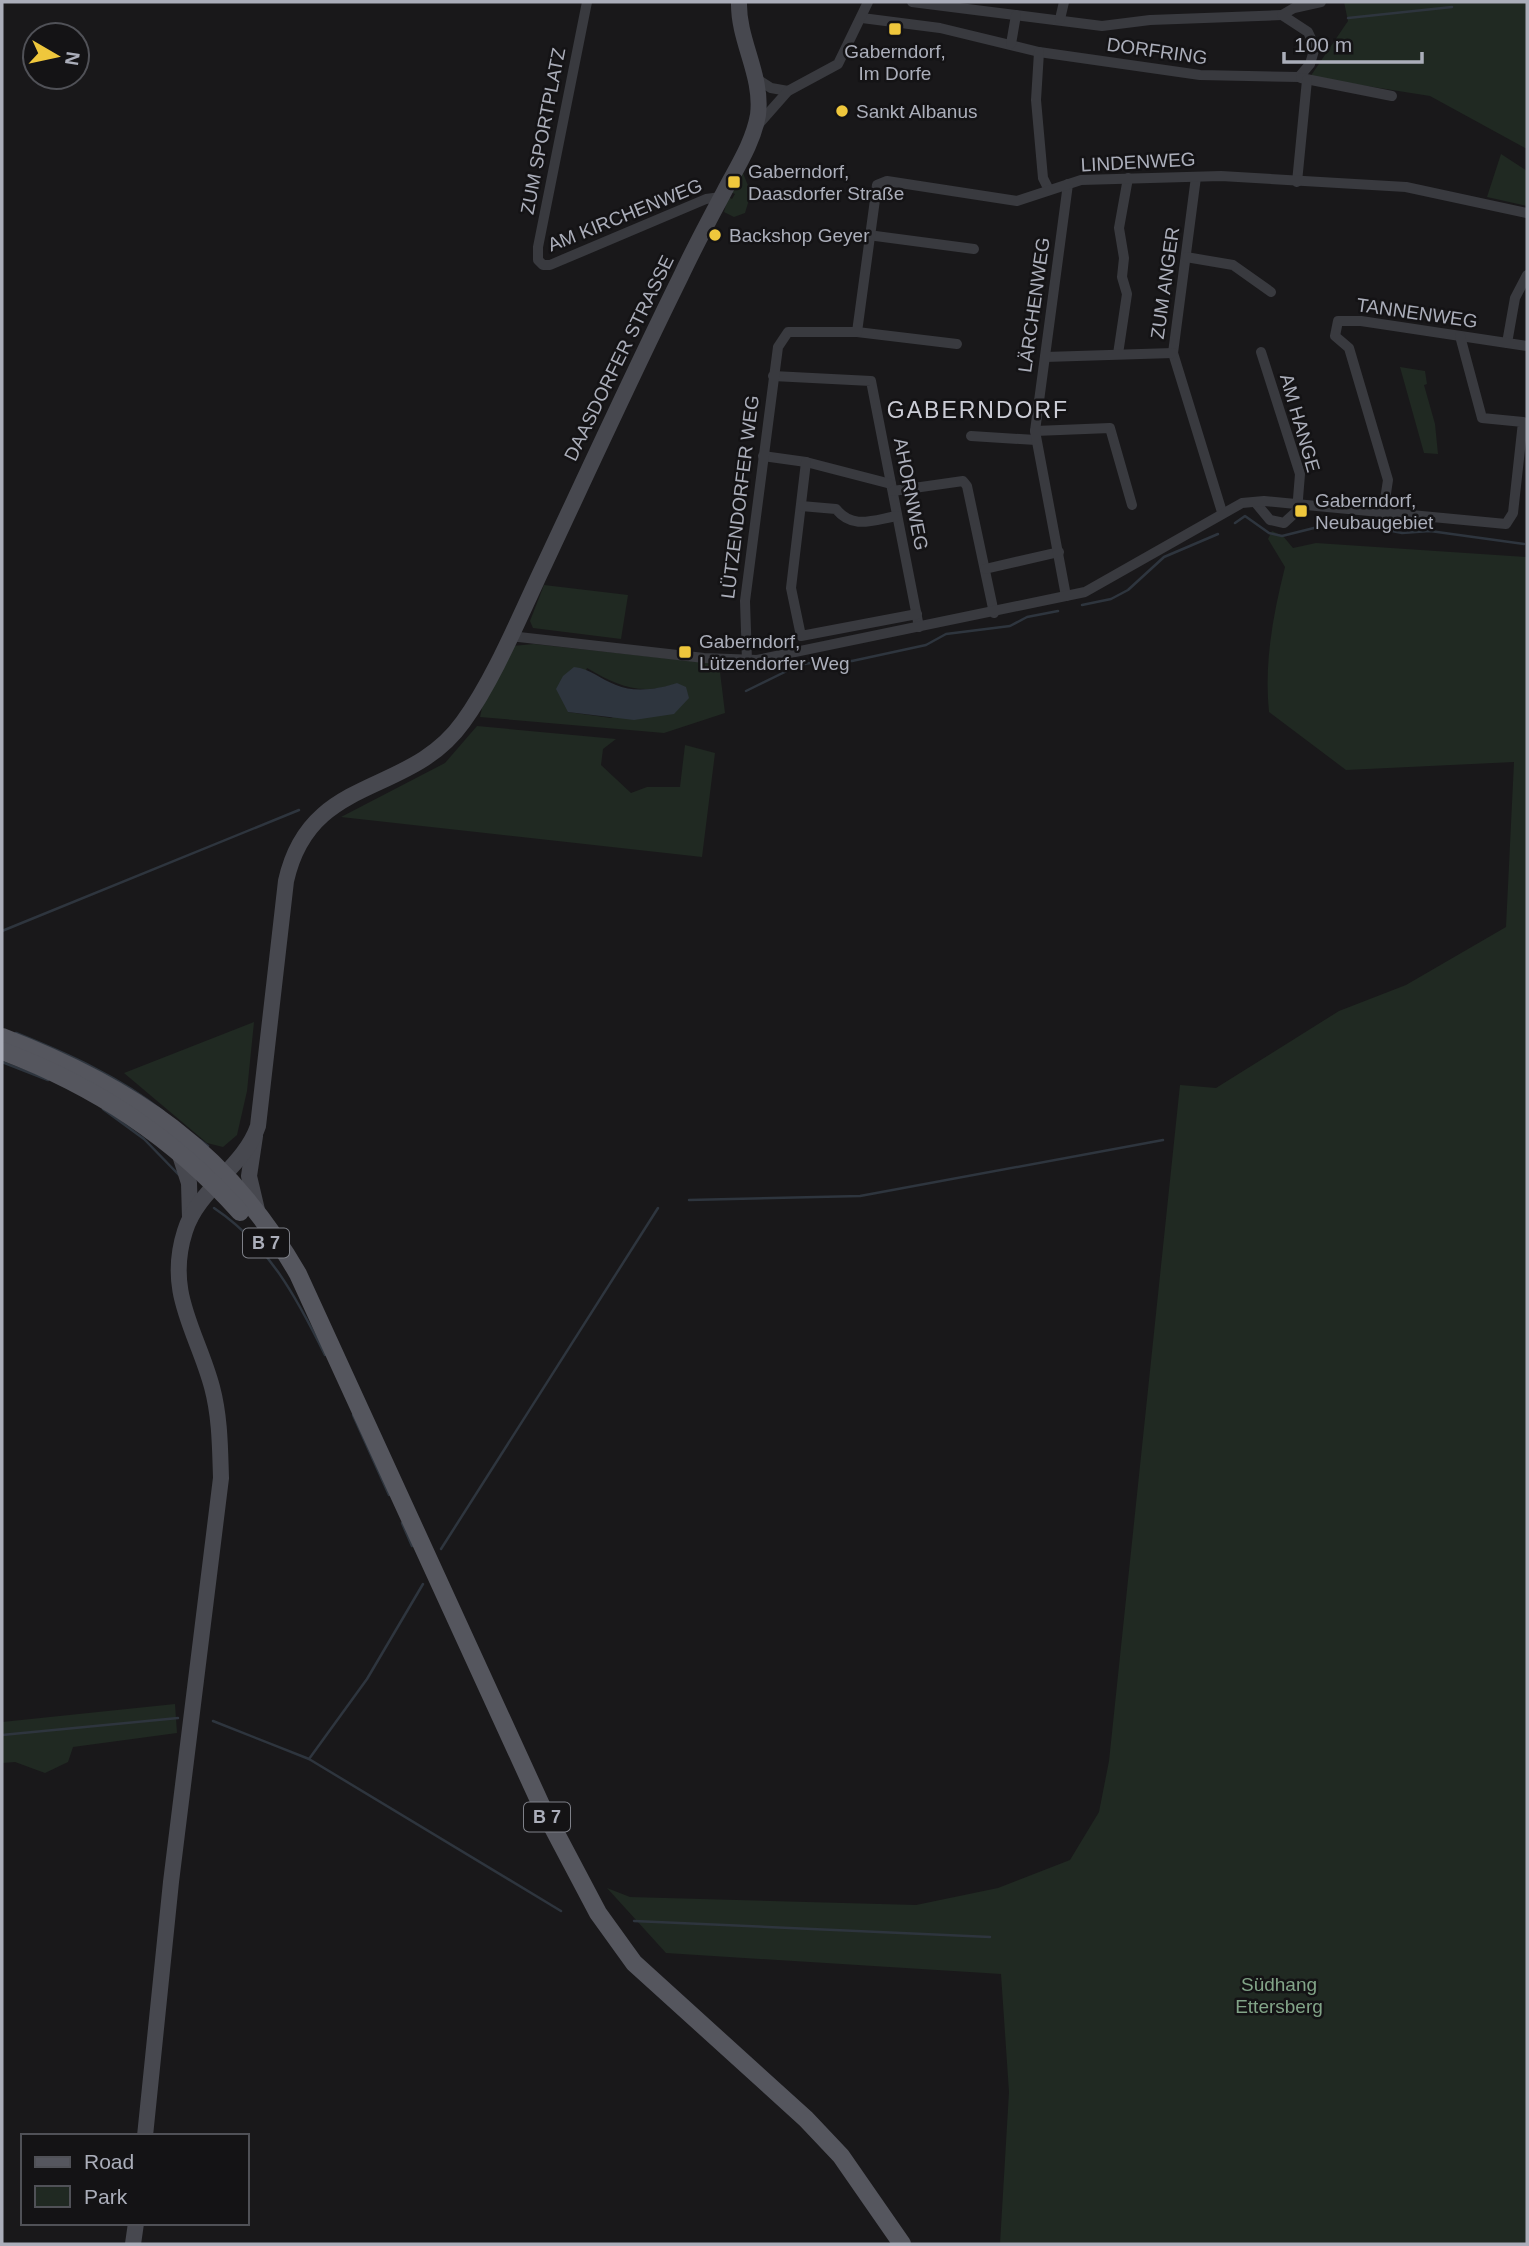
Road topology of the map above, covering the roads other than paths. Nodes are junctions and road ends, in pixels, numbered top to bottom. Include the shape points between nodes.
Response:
1 (587, 2) edge
2 (738, 2) edge
3 (868, 2) edge
4 (912, 2) edge
5 (1064, 2) edge
6 (1321, 2) edge
7 (1016, 15) junction
8 (1282, 15) junction
9 (862, 18) junction
10 (1060, 19) junction
11 (1012, 44) junction
12 (1039, 52) junction
13 (1303, 78) junction
14 (757, 79) junction
15 (788, 91) junction
16 (1392, 96) dead end
17 (754, 130) junction
18 (1128, 177) junction
19 (1196, 177) junction
20 (1297, 182) junction
21 (1068, 184) junction
22 (1049, 190) junction
23 (721, 197) junction
24 (1527, 213) edge
25 (868, 235) junction
26 (974, 249) dead end
27 (1186, 257) junction
28 (543, 265) joint
29 (1527, 275) edge
30 (1271, 292) dead end
31 (857, 332) junction
32 (1460, 337) junction
33 (1507, 343) junction
34 (957, 344) dead end
35 (1527, 346) edge
36 (1261, 352) dead end
37 (1173, 353) junction
38 (1118, 354) junction
39 (1045, 357) junction
40 (773, 376) junction
41 (1524, 408) dead end
42 (1523, 422) junction
43 (971, 436) dead end
44 (1035, 436) junction
45 (763, 456) junction
46 (806, 462) junction
47 (892, 488) junction
48 (1255, 502) junction
49 (1132, 505) dead end
50 (801, 506) junction
51 (1299, 506) junction
52 (1222, 512) junction
53 (1383, 513) junction
54 (897, 516) junction
55 (1059, 552) junction
56 (985, 569) junction
57 (1066, 596) junction
58 (994, 613) junction
59 (917, 614) junction
60 (919, 627) junction
61 (510, 636) junction
62 (747, 661) junction
63 (2, 1037) edge
64 (2, 1051) edge
65 (255, 1134) junction
66 (178, 1150) junction
67 (219, 1179) junction
68 (257, 1216) junction
69 (190, 1218) junction
70 (313, 1306) junction
71 (145, 2134) edge
72 (136, 2225) edge
73 (133, 2244) edge
74 (902, 2244) edge

1 - 28 street, ZUM SPORTPLATZ via 538,247
2 - 14 street, DAASDORFER STRASSE via 740,29
3 - 9 street
4 - 7 street, DORFRING
5 - 10 street
6 - 8 street, DORFRING
7 - 10 street, DORFRING
7 - 11 street
8 - 10 street, DORFRING via 1102,26
8 - 13 street via 1308,32 1315,47
9 - 11 street, DORFRING via 940,27
9 - 15 street via 838,64
11 - 12 street, DORFRING
12 - 13 street, DORFRING via 1200,75
12 - 22 street via 1036,100 1043,178
13 - 16 street, DORFRING
13 - 20 street
14 - 15 street
14 - 17 street, DAASDORFER STRASSE
15 - 17 street
17 - 23 street, DAASDORFER STRASSE
18 - 19 street, LINDENWEG
18 - 21 street, LINDENWEG
18 - 38 street via 1119,228 1127,294
19 - 20 street, LINDENWEG
19 - 27 street, ZUM ANGER
20 - 24 street, LINDENWEG via 1406,187
21 - 22 street, LINDENWEG
21 - 39 street, LÄRCHENWEG
22 - 25 street, LINDENWEG via 1017,201 883,182 873,194
23 - 28 street, AM KIRCHENWEG
23 - 61 street, DAASDORFER STRASSE
25 - 26 street
25 - 31 street, LINDENWEG
27 - 30 street via 1233,265
27 - 37 street, ZUM ANGER
29 - 33 street via 1515,298
31 - 34 street
31 - 40 street, LÜTZENDORFER WEG via 788,332 781,339
32 - 33 street, TANNENWEG
32 - 42 street via 1482,418
32 - 53 street, TANNENWEG via 1361,321 1338,321 1336,325 1335,336 1349,348 1388,480
33 - 35 street, TANNENWEG
36 - 51 street, AM HANGE via 1300,474
37 - 38 street
37 - 52 street, ZUM ANGER
38 - 39 street
39 - 44 street, LÄRCHENWEG
40 - 45 street, LÜTZENDORFER WEG
40 - 47 street, AHORNWEG via 871,381
41 - 42 street
42 - 53 street via 1513,513 1506,524
43 - 44 street
44 - 49 street via 1110,428
44 - 55 street, LÄRCHENWEG
45 - 46 street
45 - 62 street, LÜTZENDORFER WEG via 745,601
46 - 47 street
46 - 50 street
47 - 54 street, AHORNWEG
47 - 56 street via 963,481
48 - 51 street
48 - 51 street via 1278,523 1293,517
48 - 52 street
50 - 54 street via 836,509 845,521 856,523
50 - 59 street via 791,588 801,636
51 - 53 street
52 - 57 street via 1099,585
54 - 59 street, AHORNWEG
55 - 56 street
55 - 57 street, LÄRCHENWEG
56 - 58 street
57 - 58 street
58 - 60 street
59 - 60 street, AHORNWEG
60 - 62 street
61 - 62 street
61 - 65 street, DAASDORFER STRASSE via 463,723 445,742 412,767 325,811 297,847 286,881
63 - 67 main road, B 7 via 94,1076 139,1102 190,1142
64 - 66 main road, B 7 via 89,1089
65 - 67 street
65 - 68 street, DAASDORFER STRASSE via 250,1185
66 - 67 main road, B 7
66 - 69 street via 189,1183
67 - 68 main road, B 7
67 - 69 street
67 - 70 main road, B 7
68 - 70 main road, B 7 via 290,1260
69 - 71 street via 180,1248 178,1284 182,1308 212,1386 221,1478
70 - 74 main road, B 7 via 542,1807 598,1913 634,1963 841,2156
72 - 73 street

